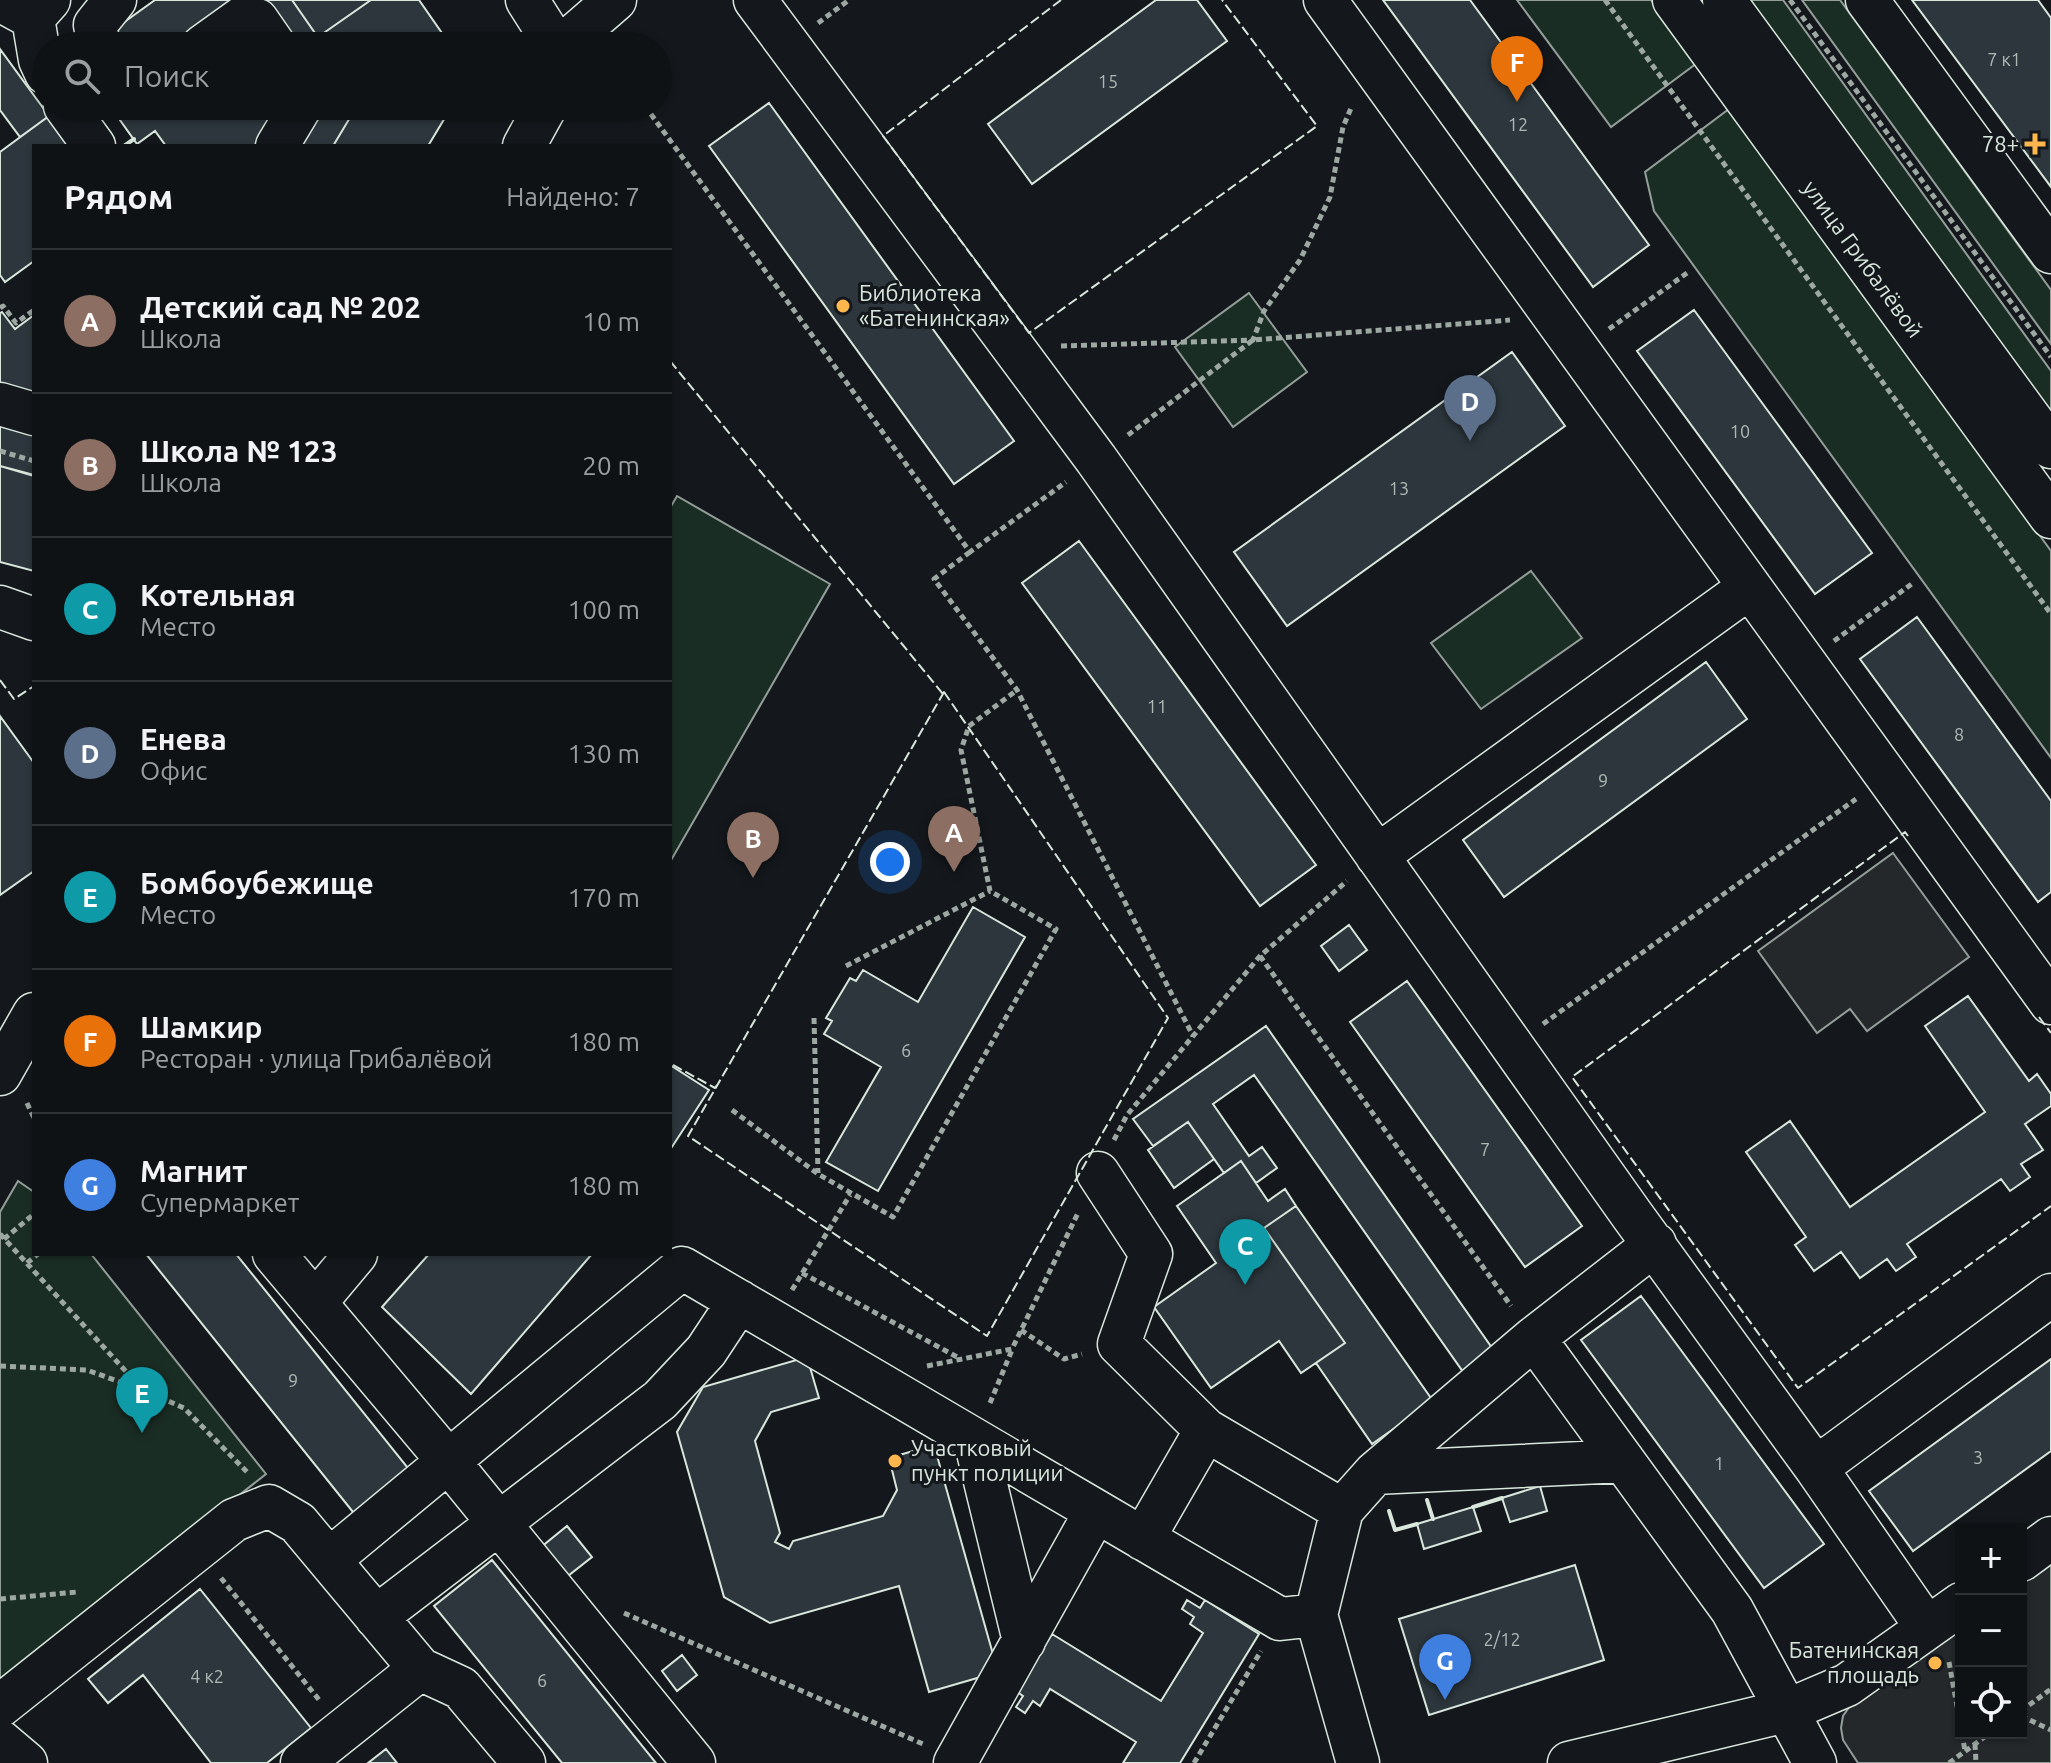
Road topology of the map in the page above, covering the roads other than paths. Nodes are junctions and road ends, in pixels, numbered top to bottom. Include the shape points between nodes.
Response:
1 (115, 0) edge
2 (527, 0) edge
3 (615, 0) edge
4 (755, 0) edge
5 (1325, 0) edge
6 (1674, 0) edge
7 (1724, 0) edge
8 (1867, 0) edge
9 (27, 6) edge
10 (33, 32) edge
11 (96, 32) edge
12 (222, 32) edge
13 (265, 32) edge
14 (547, 32) edge
15 (578, 32) edge
16 (75, 120) edge
17 (293, 120) edge
18 (538, 120) edge
19 (93, 144) edge
20 (278, 144) edge
21 (525, 144) edge
22 (2051, 252) edge
23 (0, 404) edge
24 (32, 413) edge
25 (2051, 447) edge
26 (2051, 517) edge
27 (1750, 587) junction
28 (0, 607) edge
29 (32, 618) edge
30 (1377, 856) junction
31 (2051, 1003) edge
32 (32, 1020) edge
33 (12, 1084) edge
34 (1098, 1173) road end
35 (1655, 1244) junction
36 (276, 1256) edge
37 (354, 1256) edge
38 (2051, 1295) edge
39 (315, 1303) junction
40 (756, 1311) junction
41 (1534, 1338) junction
42 (1206, 1430) junction
43 (975, 1440) junction
44 (1623, 1461) junction
45 (449, 1462) junction
46 (1816, 1468) junction
47 (1375, 1473) junction
48 (1342, 1510) junction
49 (1096, 1511) junction
50 (499, 1523) junction
51 (2051, 1538) edge
52 (1143, 1539) junction
53 (2027, 1556) edge
54 (329, 1560) junction
55 (1955, 1608) edge
56 (376, 1617) junction
57 (1298, 1617) junction
58 (1927, 1628) junction
59 (1024, 1641) junction
60 (420, 1669) junction
61 (0, 1706) edge
62 (1786, 1711) junction
63 (0, 1741) edge
64 (956, 1761) edge
65 (26, 1763) edge
66 (302, 1763) edge
67 (524, 1763) edge
68 (694, 1763) edge
69 (1358, 1763) edge
70 (1569, 1763) edge
71 (1815, 1763) edge

1 - 11 street via 95,25
2 - 14 street
3 - 15 street
4 - 30 street via 1096,459
5 - 27 street
6 - 26 street, улица Грибалёвой
7 - 25 street, улица Грибалёвой
8 - 22 street
9 - 10 street
12 - 13 street via 242,18 257,20
16 - 19 street
17 - 20 street
18 - 21 street
23 - 24 street
27 - 30 street
27 - 31 street
28 - 29 street
30 - 35 street
32 - 33 street
34 - 42 street via 1151,1254 1119,1344
35 - 41 street
35 - 46 street
36 - 39 street
37 - 39 street
38 - 46 street
39 - 45 street
40 - 43 street
40 - 45 street via 682,1268
40 - 50 street via 706,1351 660,1400
41 - 44 street
41 - 47 street
42 - 48 street
42 - 52 street
43 - 49 street
43 - 59 street
44 - 47 street
44 - 62 street via 1732,1610
45 - 50 street
45 - 54 street
46 - 58 street
47 - 48 street
48 - 57 street
49 - 52 street
49 - 59 street
50 - 56 street
50 - 68 street
51 - 53 street
52 - 57 street
54 - 56 street
54 - 61 street via 298,1523 269,1506 234,1520
55 - 58 street
56 - 60 street
57 - 69 street
58 - 62 street via 1847,1685
59 - 64 street
60 - 66 street
60 - 67 street via 461,1688
62 - 70 street
62 - 71 street
63 - 65 street

